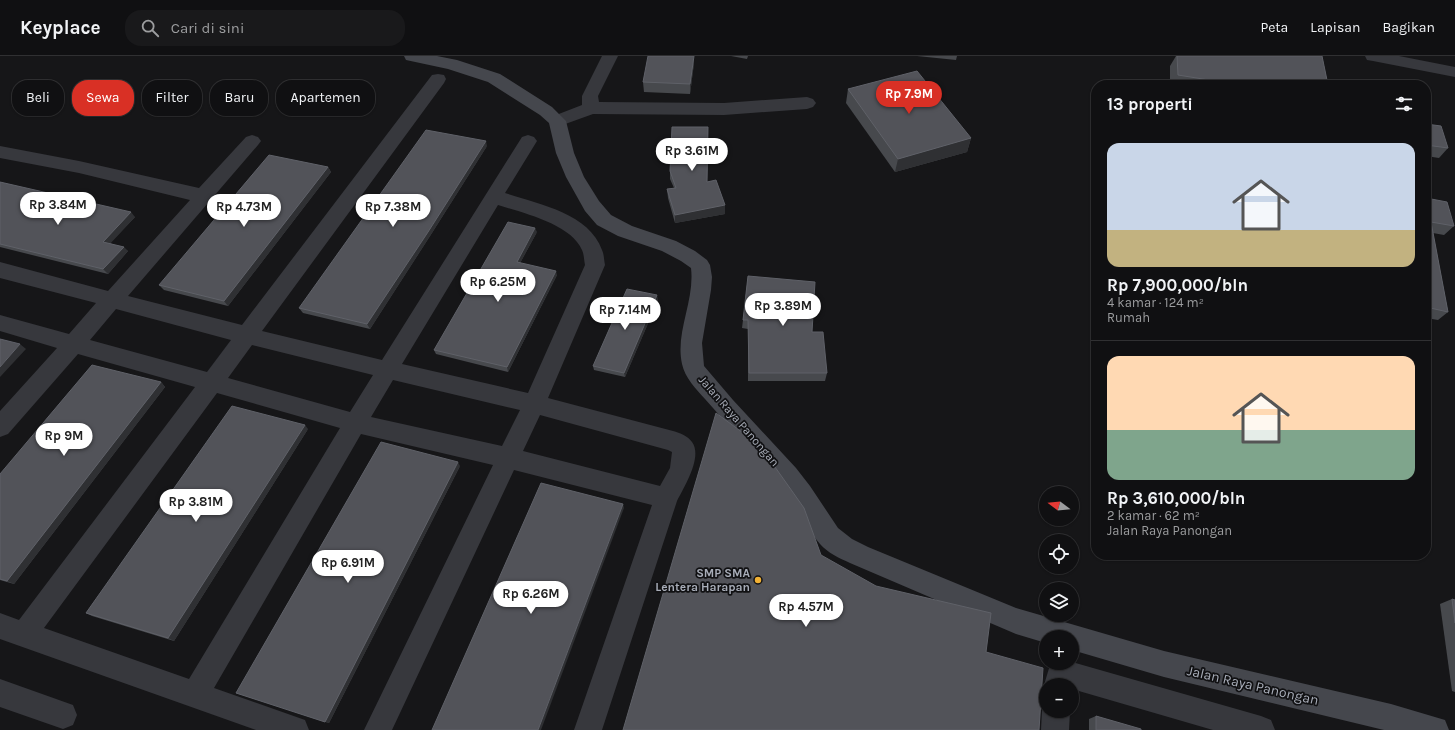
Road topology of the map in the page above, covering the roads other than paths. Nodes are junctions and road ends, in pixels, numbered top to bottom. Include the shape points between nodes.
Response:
1 (412, 56) edge
2 (610, 56) edge
3 (1373, 56) edge
4 (1406, 59) edge
5 (1455, 72) edge
6 (438, 79) dead end
7 (807, 103) dead end
8 (591, 108) junction
9 (557, 121) junction
10 (252, 141) dead end
11 (528, 141) dead end
12 (0, 152) edge
13 (203, 196) junction
14 (494, 197) junction
15 (0, 270) edge
16 (113, 299) junction
17 (0, 323) edge
18 (246, 335) junction
19 (72, 345) junction
20 (387, 370) junction
21 (212, 382) junction
22 (534, 404) junction
23 (356, 423) junction
24 (0, 427) edge
25 (508, 458) junction
26 (666, 498) junction
27 (0, 626) edge
28 (1048, 630) edge
29 (25, 634) junction
30 (1079, 639) edge
31 (1058, 678) edge
32 (0, 693) edge
33 (195, 696) junction
34 (63, 715) dead end
35 (1056, 718) edge
36 (295, 730) edge
37 (378, 730) edge
38 (588, 730) edge
39 (1055, 730) edge
40 (1261, 730) edge
41 (1435, 730) edge

1 - 9 street via 451,64 494,78 546,111
2 - 8 street via 590,96
3 - 4 street
4 - 5 street
6 - 18 street
7 - 8 street via 724,109
8 - 9 street
9 - 28 street, Jalan Raya Panongan via 576,177 592,206 604,220 625,231 669,246 700,265 702,281 691,348 693,368 798,489 828,534 846,549 1016,621
10 - 13 street
11 - 14 street
12 - 13 street via 79,167
13 - 16 street
14 - 20 street
14 - 22 street via 563,220 580,233 592,247 596,257 596,266
15 - 16 street
16 - 18 street
16 - 19 street
17 - 19 street
18 - 20 street
18 - 21 street
19 - 21 street
19 - 24 street
20 - 22 street
20 - 23 street
21 - 23 street
21 - 29 street
22 - 25 street
22 - 26 street via 679,444 684,449 681,470
23 - 25 street
23 - 33 street
25 - 26 street
25 - 37 street
26 - 38 street
27 - 29 street
29 - 33 street
30 - 41 street, Jalan Raya Panongan via 1164,664
31 - 40 street via 1059,674 1064,672
32 - 34 street
33 - 36 street
35 - 39 street

